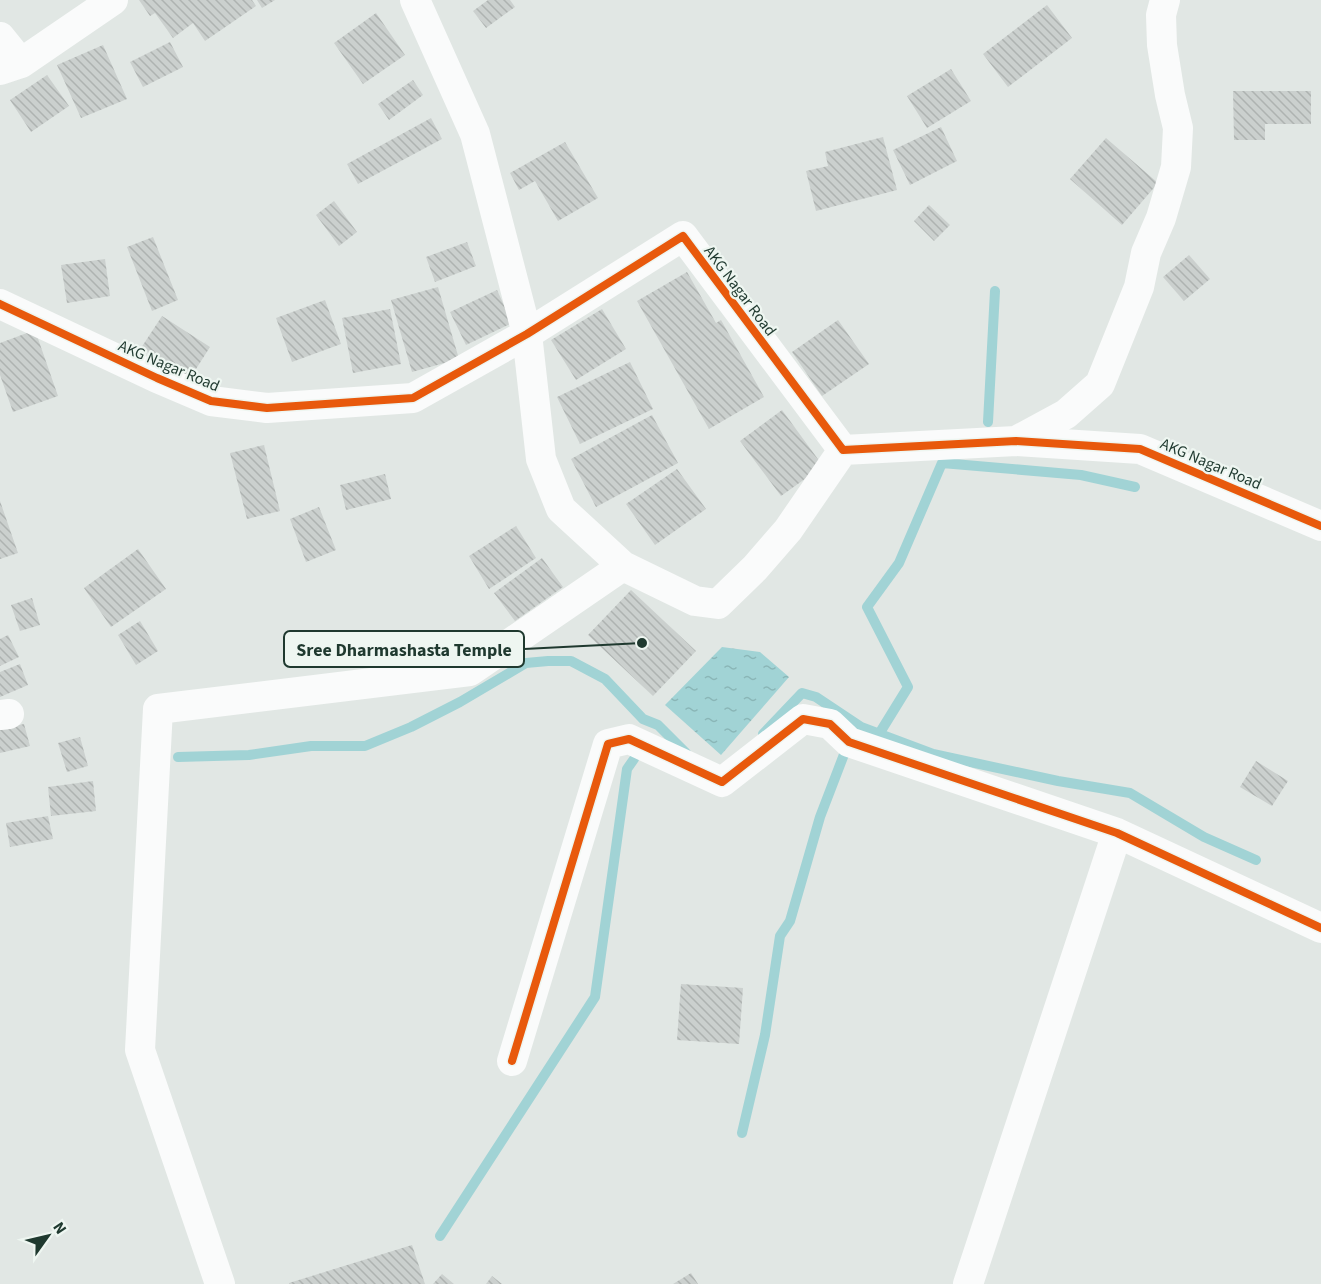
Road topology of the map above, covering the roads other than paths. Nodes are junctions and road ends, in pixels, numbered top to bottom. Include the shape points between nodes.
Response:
1 (113, 0) edge
2 (415, 0) edge
3 (1165, 0) edge
4 (0, 37) edge
5 (11, 66) edge
6 (0, 304) edge
7 (527, 334) junction
8 (1016, 441) junction
9 (843, 450) junction
10 (1321, 526) edge
11 (623, 566) junction
12 (1117, 833) junction
13 (1321, 928) edge
14 (512, 1061) dead end
15 (220, 1284) edge
16 (968, 1284) edge

1 - 5 street
2 - 7 street via 475,134
3 - 8 street via 1162,45 1178,128 1176,167 1146,254 1139,287 1100,384 1066,414
4 - 5 street
6 - 7 street, AKG Nagar Road via 211,401 267,408 413,398
7 - 9 street, AKG Nagar Road via 683,236
7 - 11 street via 541,459 561,509
8 - 9 street, AKG Nagar Road
8 - 10 street, AKG Nagar Road via 1140,449
9 - 11 street via 788,530 718,604 695,601
11 - 15 street via 470,671 158,709 140,1050
12 - 13 street
12 - 14 street via 849,742 830,724 803,719 722,782 629,739 608,744
12 - 16 street

